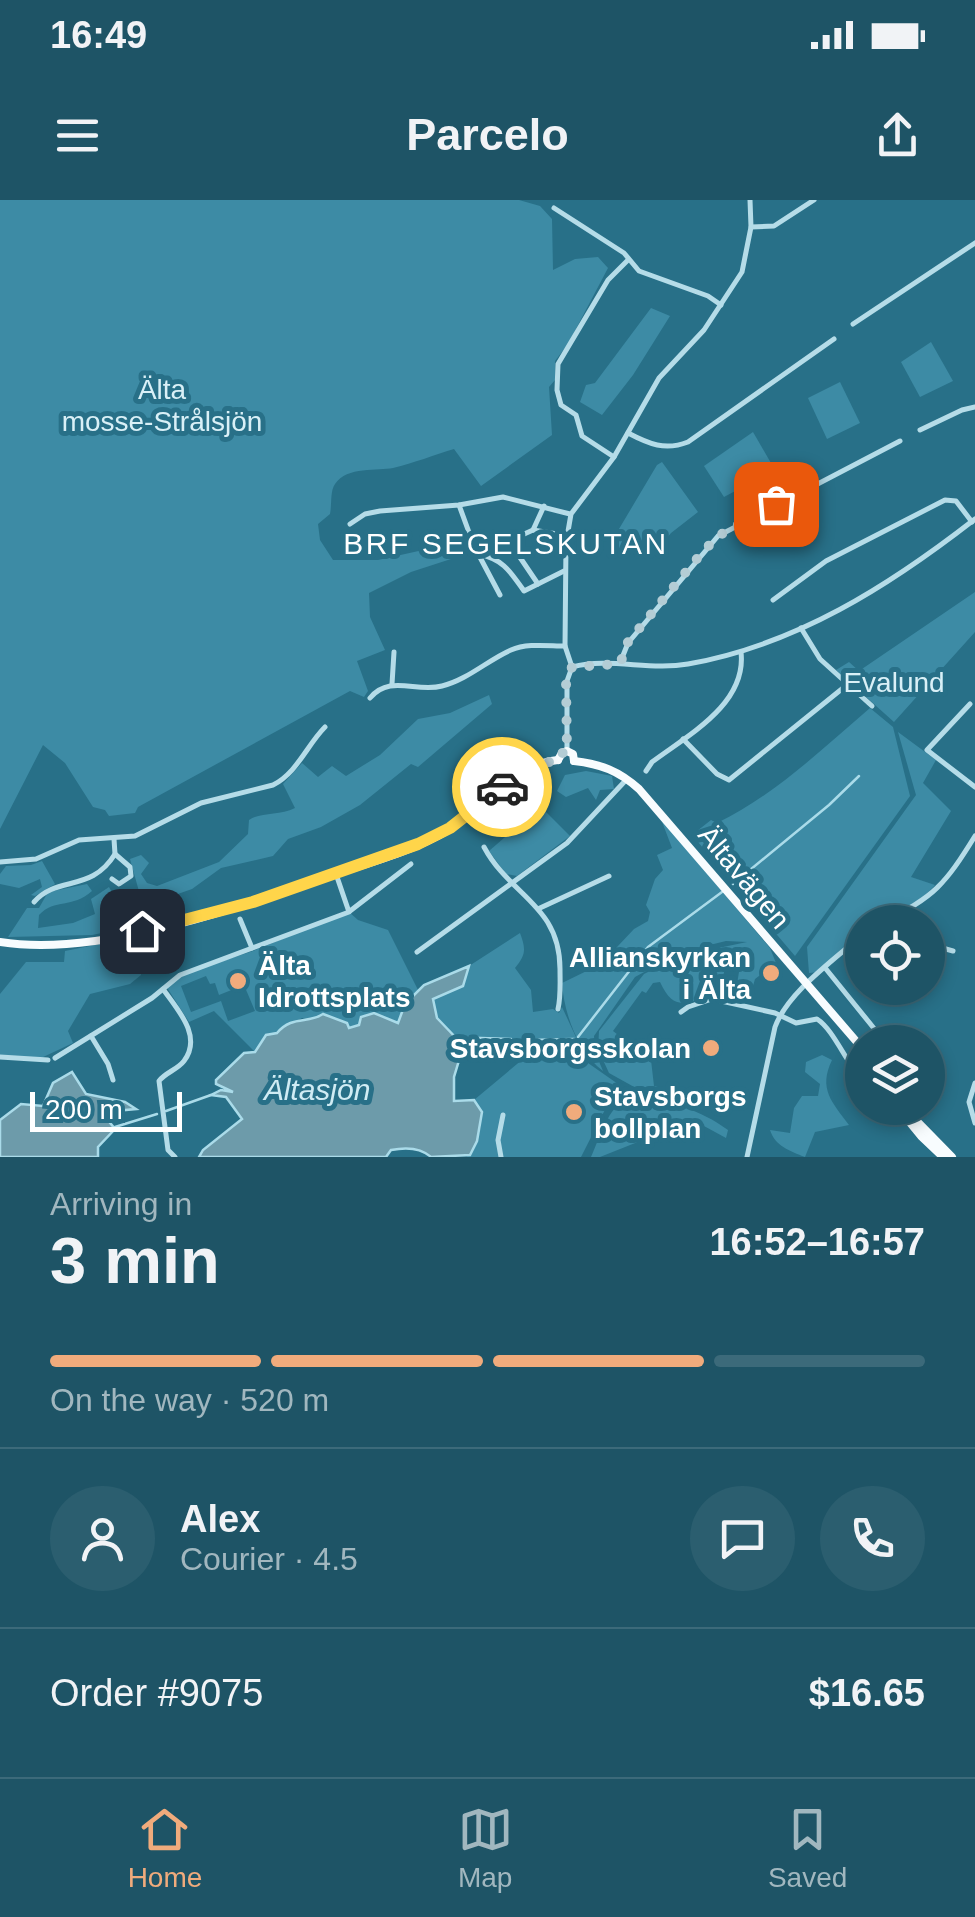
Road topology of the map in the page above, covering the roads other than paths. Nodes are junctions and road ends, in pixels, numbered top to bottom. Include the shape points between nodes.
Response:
1 (750, 200) edge
2 (814, 200) edge
3 (554, 208) dead end
4 (752, 228) junction
5 (975, 244) edge
6 (628, 260) junction
7 (720, 305) junction
8 (853, 324) dead end
9 (834, 340) dead end
10 (975, 407) edge
11 (920, 430) dead end
12 (628, 432) junction
13 (900, 441) dead end
14 (614, 457) junction
15 (459, 505) junction
16 (544, 506) junction
17 (571, 514) junction
18 (974, 520) edge
19 (350, 524) dead end
20 (533, 530) junction
21 (467, 531) junction
22 (563, 535) dead end
23 (521, 538) junction
24 (478, 554) junction
25 (565, 570) junction
26 (538, 584) junction
27 (500, 594) dead end
28 (773, 600) dead end
29 (801, 628) junction
30 (565, 646) junction
31 (394, 652) dead end
32 (742, 652) junction
33 (620, 664) junction
34 (572, 667) junction
35 (392, 684) junction
36 (848, 684) junction
37 (370, 698) dead end
38 (970, 704) dead end
39 (872, 706) dead end
40 (326, 727) dead end
41 (683, 739) junction
42 (567, 752) junction
43 (558, 760) junction
44 (574, 761) junction
45 (646, 771) dead end
46 (628, 778) junction
47 (975, 787) edge
48 (975, 836) edge
49 (114, 839) junction
50 (484, 847) dead end
51 (115, 854) junction
52 (0, 862) edge
53 (411, 864) dead end
54 (336, 874) junction
55 (609, 876) dead end
56 (112, 879) dead end
57 (513, 883) junction
58 (34, 902) dead end
59 (918, 905) edge
60 (539, 908) junction
61 (349, 912) junction
62 (240, 919) dead end
63 (0, 942) edge
64 (252, 948) junction
65 (945, 950) edge
66 (845, 951) edge
67 (417, 952) dead end
68 (952, 952) dead end
69 (826, 969) junction
70 (806, 984) junction
71 (164, 989) junction
72 (558, 1008) dead end
73 (681, 1012) dead end
74 (780, 1015) junction
75 (872, 1025) edge
76 (845, 1029) edge
77 (91, 1036) junction
78 (0, 1057) edge
79 (845, 1059) edge
80 (113, 1080) dead end
81 (975, 1082) edge
82 (503, 1115) dead end
83 (975, 1123) edge
84 (913, 1125) edge
85 (919, 1125) edge
86 (175, 1157) edge
87 (501, 1157) edge
88 (746, 1157) edge
89 (944, 1157) edge
90 (952, 1157) edge

1 - 4 street
2 - 4 street via 774,226
3 - 6 street
4 - 7 street via 742,272
5 - 8 street
6 - 7 street via 648,276
6 - 14 street via 608,280 557,369 561,405 576,415 582,436
7 - 12 street via 659,378
9 - 12 street via 688,442 664,447
10 - 11 street
12 - 14 street
13 - 33 street via 718,536 628,642
14 - 17 street
15 - 16 street via 504,497
15 - 19 street via 380,511
15 - 21 street
16 - 17 street
16 - 20 street
17 - 25 street
18 - 28 street via 956,501 945,500 826,561
18 - 29 street via 868,596
20 - 22 street
20 - 23 street
21 - 23 street via 486,540
21 - 24 street
23 - 26 street via 517,553
24 - 26 street via 508,567 524,590
24 - 27 street
25 - 26 street
25 - 30 street
29 - 32 street
29 - 36 street via 812,651
30 - 34 street
30 - 35 street via 517,648 440,687
31 - 35 street
32 - 33 street via 659,668
32 - 41 street via 730,699
33 - 34 street
34 - 42 street via 566,681
35 - 37 street
36 - 39 street
36 - 41 street via 730,780
38 - 47 street via 927,750
40 - 49 street via 283,780
41 - 45 street
42 - 43 main road
42 - 44 main road
43 - 44 main road via 566,768
43 - 54 main road via 515,776 450,828
44 - 46 main road, Ältavägen via 594,762
46 - 57 street via 567,843
46 - 70 main road, Ältavägen
48 - 59 street via 938,889
49 - 51 street
49 - 52 street via 79,840 36,859
50 - 57 street
51 - 56 street via 130,867 130,876 119,884
51 - 58 street via 86,882 53,887
53 - 61 street
54 - 61 street
54 - 63 main road via 220,912 107,938 60,945
55 - 60 street
57 - 60 street
57 - 67 street
60 - 72 street via 560,948
61 - 64 street
62 - 64 street
64 - 71 street via 180,976
65 - 68 street
66 - 69 street
69 - 70 street
69 - 75 street
70 - 74 street
70 - 76 main road, Ältavägen
71 - 77 street
71 - 86 street via 191,1036 183,1063 159,1081 168,1150
73 - 74 street via 712,1000
74 - 79 street via 796,1023 817,1019
74 - 88 street
77 - 78 street via 52,1059
77 - 80 street
81 - 83 street via 968,1102
82 - 87 street
84 - 89 main road
85 - 90 main road

